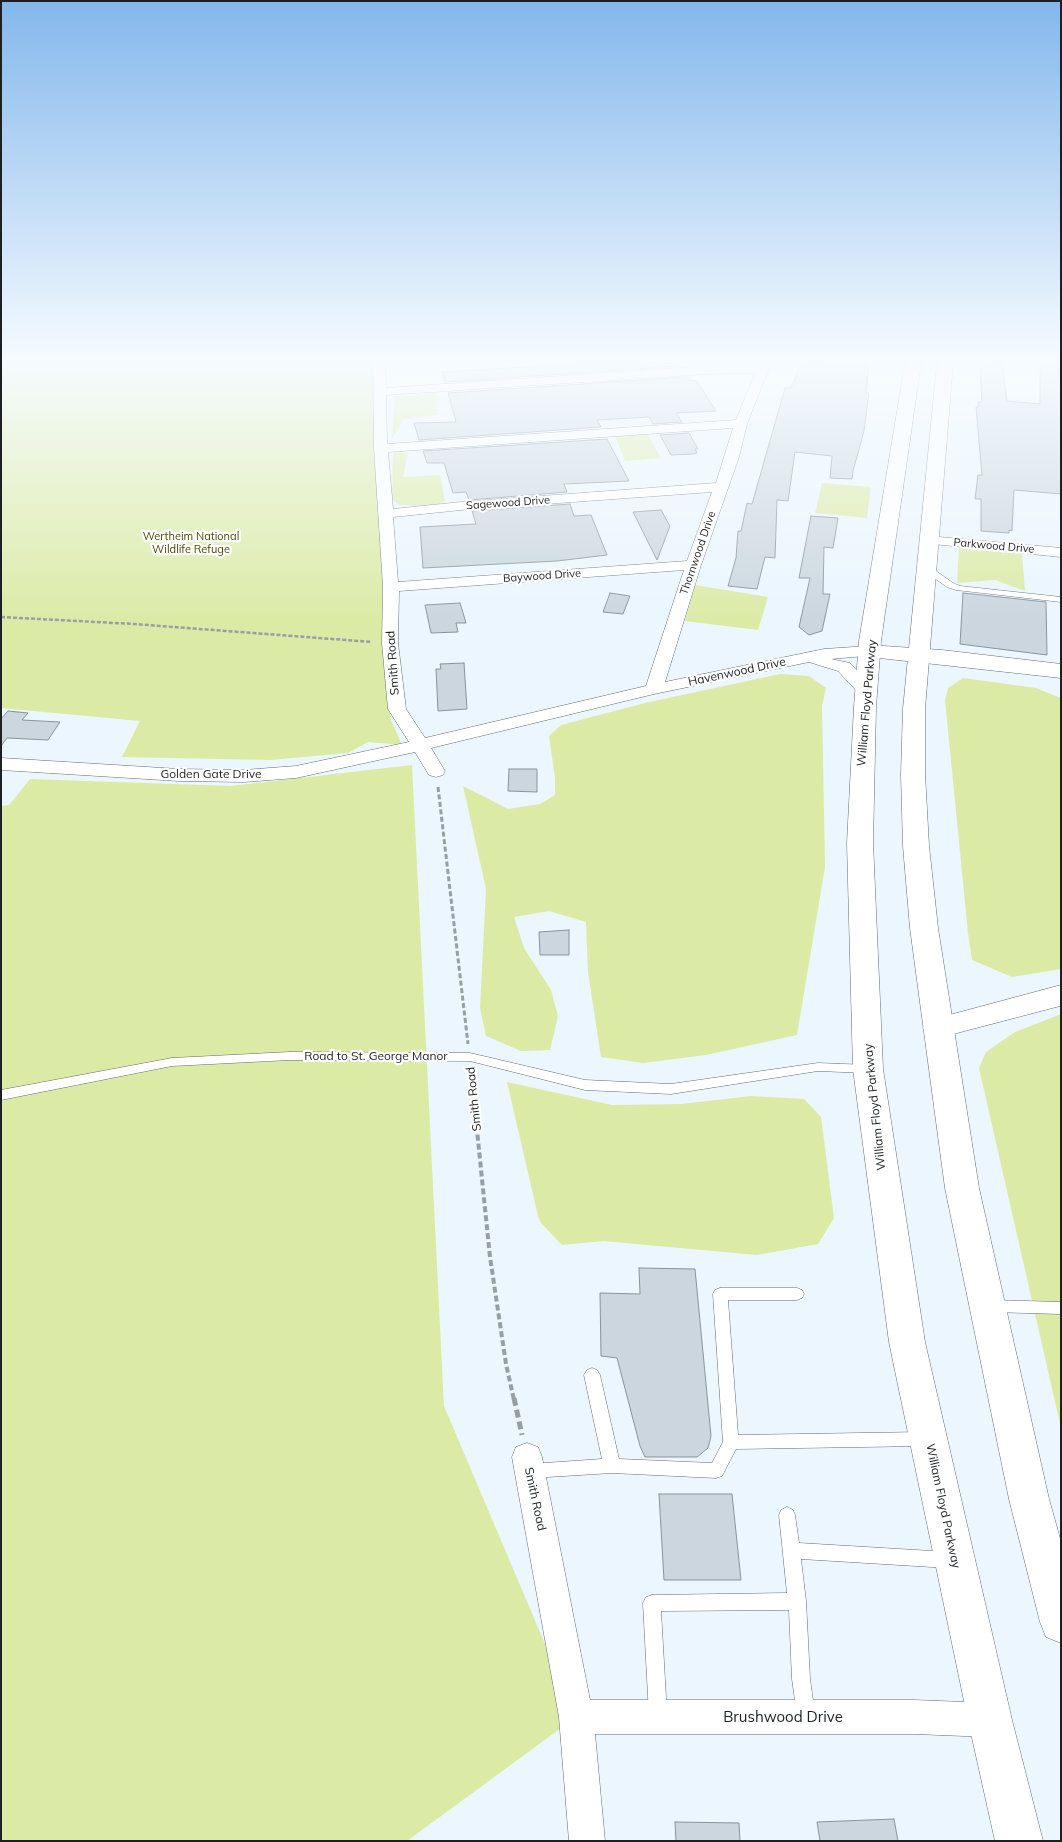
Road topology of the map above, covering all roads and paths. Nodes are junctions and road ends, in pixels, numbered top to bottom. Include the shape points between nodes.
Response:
1 (380, 448) edge
2 (733, 449) edge
3 (900, 449) edge
4 (936, 449) edge
5 (721, 487) junction
6 (385, 514) junction
7 (928, 540) junction
8 (1061, 553) edge
9 (693, 565) junction
10 (926, 568) junction
11 (391, 588) junction
12 (1061, 600) edge
13 (1, 617) edge
14 (390, 643) junction
15 (869, 651) junction
16 (918, 655) junction
17 (793, 660) junction
18 (1061, 671) edge
19 (654, 689) junction
20 (866, 694) junction
21 (418, 745) junction
22 (1, 764) edge
23 (436, 771) joint
24 (1061, 995) edge
25 (938, 1028) junction
26 (470, 1057) junction
27 (868, 1069) junction
28 (1, 1095) edge
29 (797, 1294) dead end
30 (987, 1306) junction
31 (1061, 1308) edge
32 (592, 1375) dead end
33 (928, 1439) junction
34 (731, 1442) junction
35 (528, 1464) junction
36 (612, 1466) junction
37 (787, 1516) dead end
38 (791, 1550) junction
39 (954, 1560) junction
40 (797, 1601) junction
41 (1061, 1622) edge
42 (576, 1716) junction
43 (658, 1716) junction
44 (806, 1717) junction
45 (990, 1720) junction
46 (587, 1841) edge
47 (1019, 1841) edge

1 - 6 street, Smith Road
2 - 5 street, Thornwood Drive
3 - 15 main road, William Floyd Parkway
4 - 7 main road
5 - 6 street, Sagewood Drive
5 - 9 street, Thornwood Drive
6 - 11 street, Smith Road
7 - 8 street, Parkwood Drive
7 - 10 main road
9 - 11 street, Baywood Drive
9 - 19 street, Thornwood Drive
10 - 12 lane via 959,588
10 - 16 main road
11 - 14 street, Smith Road
13 - 14 path
14 - 21 street, Smith Road via 396,709
15 - 16 main road, Havenwood Drive
15 - 17 street, Havenwood Drive
15 - 20 main road, William Floyd Parkway
16 - 18 main road, Havenwood Drive
16 - 25 main road via 913,774 916,846
17 - 19 street, Havenwood Drive
17 - 20 street via 825,661 844,668
19 - 21 street, Havenwood Drive
20 - 27 main road, William Floyd Parkway via 860,843
21 - 22 street, Golden Gate Drive via 296,772 244,776
21 - 23 street, Smith Road
23 - 26 path, Smith Road
24 - 25 main road
25 - 30 main road via 958,1164
26 - 27 lane, Road to St. George Manor via 585,1086 671,1089 818,1067
26 - 28 lane, Road to St. George Manor via 290,1056 172,1062
26 - 35 path, Smith Road via 490,1257 506,1364
27 - 33 main road, William Floyd Parkway via 907,1342
29 - 34 lane via 720,1294
30 - 31 lane
30 - 41 main road via 1029,1499
32 - 36 lane
33 - 34 lane
33 - 39 main road, William Floyd Parkway
34 - 36 lane via 716,1471
35 - 36 lane
35 - 42 street, Smith Road
37 - 38 lane
38 - 39 lane
38 - 40 lane
39 - 45 main road, William Floyd Parkway
40 - 43 lane via 652,1603
40 - 44 lane
42 - 43 street, Brushwood Drive
42 - 46 street, Smith Road
43 - 44 street, Brushwood Drive
44 - 45 street, Brushwood Drive
45 - 47 main road, William Floyd Parkway

